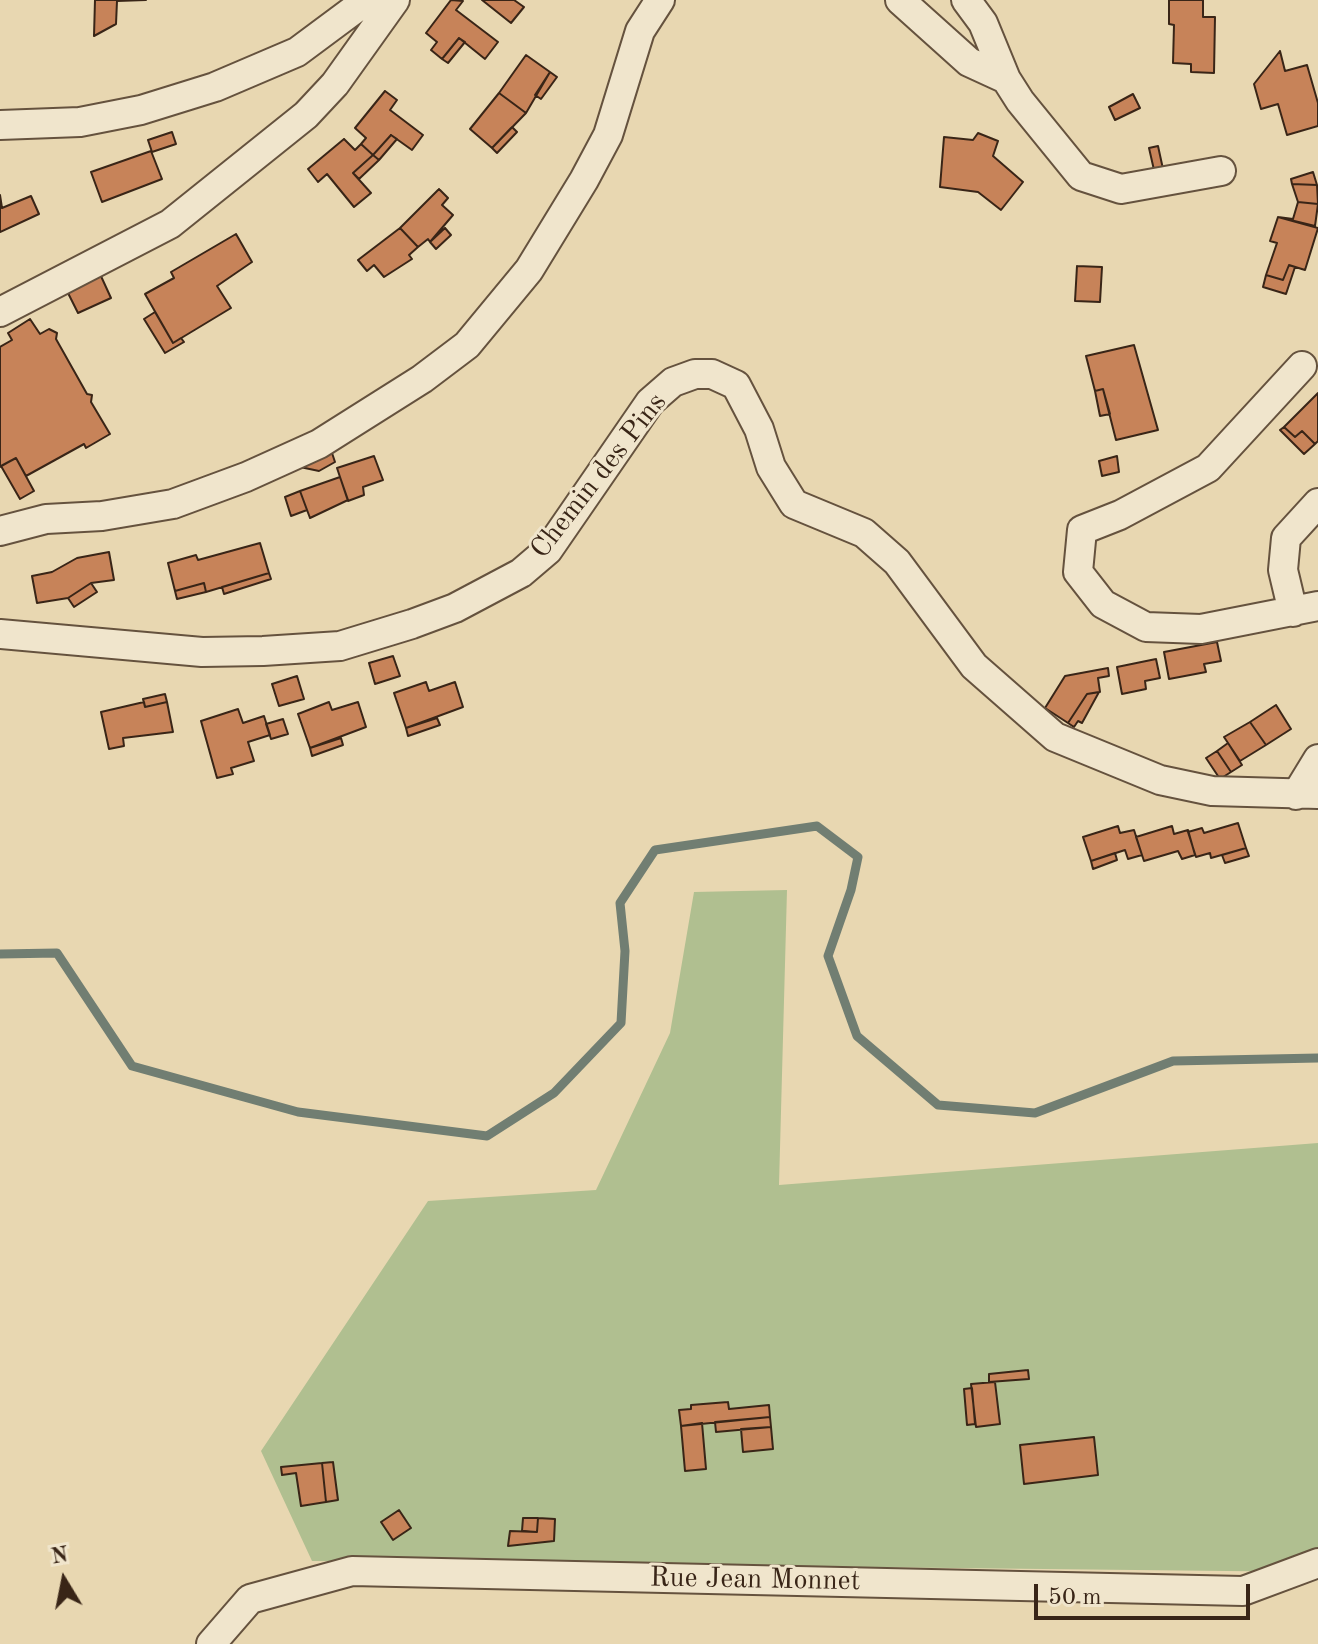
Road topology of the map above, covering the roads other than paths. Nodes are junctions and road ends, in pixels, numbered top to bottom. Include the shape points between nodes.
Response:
1 (367, 0) edge
2 (395, 0) edge
3 (660, 0) edge
4 (900, 0) edge
5 (966, 0) edge
6 (1006, 79) junction
7 (0, 125) edge
8 (1221, 171) dead end
9 (0, 312) edge
10 (1302, 366) dead end
11 (1318, 503) edge
12 (0, 531) edge
13 (1306, 609) edge
14 (0, 634) edge
15 (1318, 759) edge
16 (1307, 794) edge
17 (1318, 1563) edge
18 (211, 1644) edge

1 - 7 street via 297,52 215,87 80,122
2 - 9 street via 306,115 170,224
3 - 12 street via 640,31 608,135 584,180 529,270 467,345 319,444 246,477 173,504 46,519
4 - 6 street via 969,62
5 - 6 street via 983,23
6 - 8 street via 1081,176 1121,189
10 - 13 street via 1208,468 1082,530 1078,572 1103,604 1146,627 1201,629
11 - 13 street via 1286,538 1283,570
14 - 16 street, Chemin des Pins via 202,652 263,651 340,646 412,624 521,573 548,550 650,402 673,382 712,374 736,385 771,467 794,504 864,533 897,562 974,666 1055,737 1160,780 1212,791
15 - 16 street
17 - 18 street, Rue Jean Monnet via 1243,1591 352,1571 250,1599

